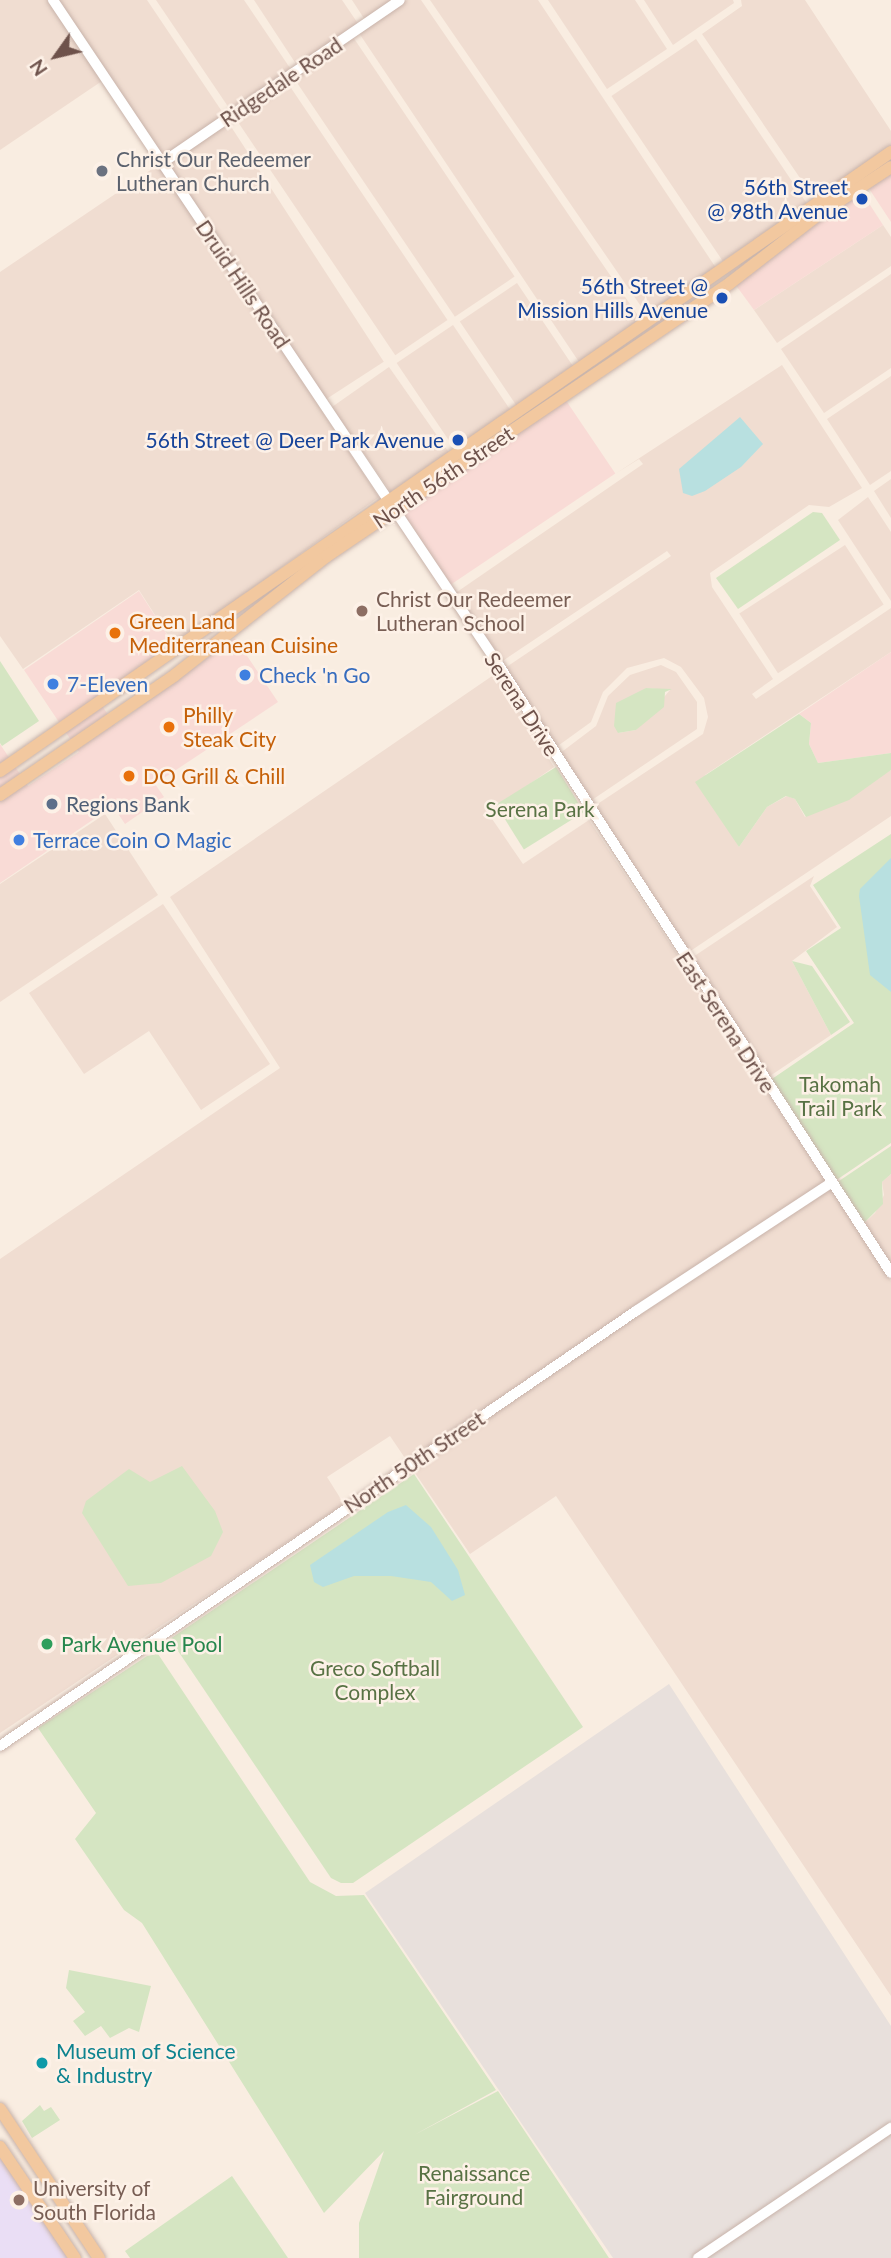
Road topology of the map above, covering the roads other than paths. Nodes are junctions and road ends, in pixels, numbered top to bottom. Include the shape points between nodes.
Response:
1 (53, 0) edge
2 (400, 0) edge
3 (891, 152) edge
4 (162, 163) junction
5 (891, 167) edge
6 (859, 181) junction
7 (390, 504) junction
8 (137, 678) junction
9 (148, 694) junction
10 (0, 771) edge
11 (5, 791) edge
12 (609, 841) joint
13 (831, 1183) junction
14 (891, 1273) edge
15 (0, 1746) edge
16 (3, 2118) edge
17 (891, 2127) edge
18 (0, 2147) edge
19 (75, 2258) edge
20 (99, 2258) edge
21 (698, 2258) edge

1 - 4 street, Druid Hills Road
2 - 4 street, Ridgedale Road
3 - 6 main road, North 56th Street
4 - 7 street, Druid Hills Road
5 - 6 main road, North 56th Street
6 - 7 main road, North 56th Street via 730,283
7 - 8 main road, North 56th Street
7 - 9 main road, North 56th Street
7 - 12 street, Serena Drive
8 - 9 main road
8 - 10 main road, North 56th Street
9 - 11 main road, North 56th Street
10 - 11 main road
12 - 13 street, East Serena Drive
13 - 14 street, East Serena Drive
13 - 15 street, North 50th Street via 262,1564
16 - 20 main road
17 - 21 street
18 - 19 main road

